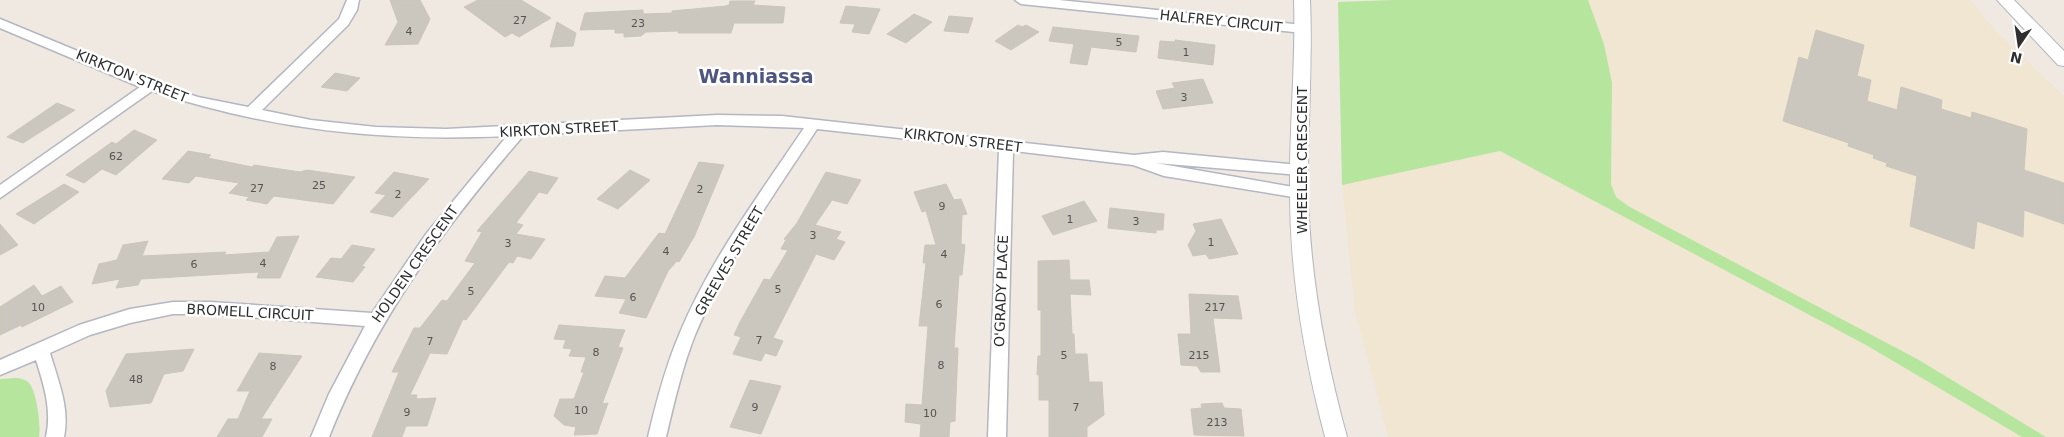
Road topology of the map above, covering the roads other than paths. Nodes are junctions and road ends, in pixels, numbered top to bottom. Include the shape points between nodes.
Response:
1 (352, 0) edge
2 (1021, 0) edge
3 (1302, 0) edge
4 (2005, 0) edge
5 (1061, 2) edge
6 (0, 24) edge
7 (1302, 29) junction
8 (2064, 61) edge
9 (150, 86) junction
10 (250, 114) junction
11 (814, 123) junction
12 (519, 131) junction
13 (1006, 145) junction
14 (1134, 160) junction
15 (1299, 170) junction
16 (0, 193) edge
17 (1299, 193) junction
18 (376, 320) junction
19 (41, 349) junction
20 (0, 368) edge
21 (54, 437) edge
22 (320, 437) edge
23 (657, 437) edge
24 (996, 437) edge
25 (1336, 437) edge

1 - 10 street via 344,22
2 - 5 street, HALFREY CIRCUIT
3 - 7 street, WHEELER CRESCENT
4 - 8 street
5 - 7 street, HALFREY CIRCUIT
6 - 9 street, KIRKTON STREET
7 - 15 street, WHEELER CRESCENT
9 - 10 street, KIRKTON STREET
9 - 16 street
10 - 12 street, KIRKTON STREET via 376,132
11 - 12 street, KIRKTON STREET via 717,120
11 - 13 street, KIRKTON STREET
11 - 23 street, GREEVES STREET via 727,258 700,308 667,394
12 - 18 street, HOLDEN CRESCENT via 437,228
13 - 14 street, KIRKTON STREET
13 - 24 street, O'GRADY PLACE
14 - 15 street, KIRKTON STREET via 1163,157
14 - 17 street, KIRKTON STREET via 1164,171
15 - 17 street, WHEELER CRESCENT
17 - 25 street, WHEELER CRESCENT via 1308,302 1328,411
18 - 19 street, BROMELL CIRCUIT via 173,308 130,316 85,330
18 - 22 street, HOLDEN CRESCENT
19 - 20 street, BROMELL CIRCUIT
19 - 21 street via 57,407 58,427

